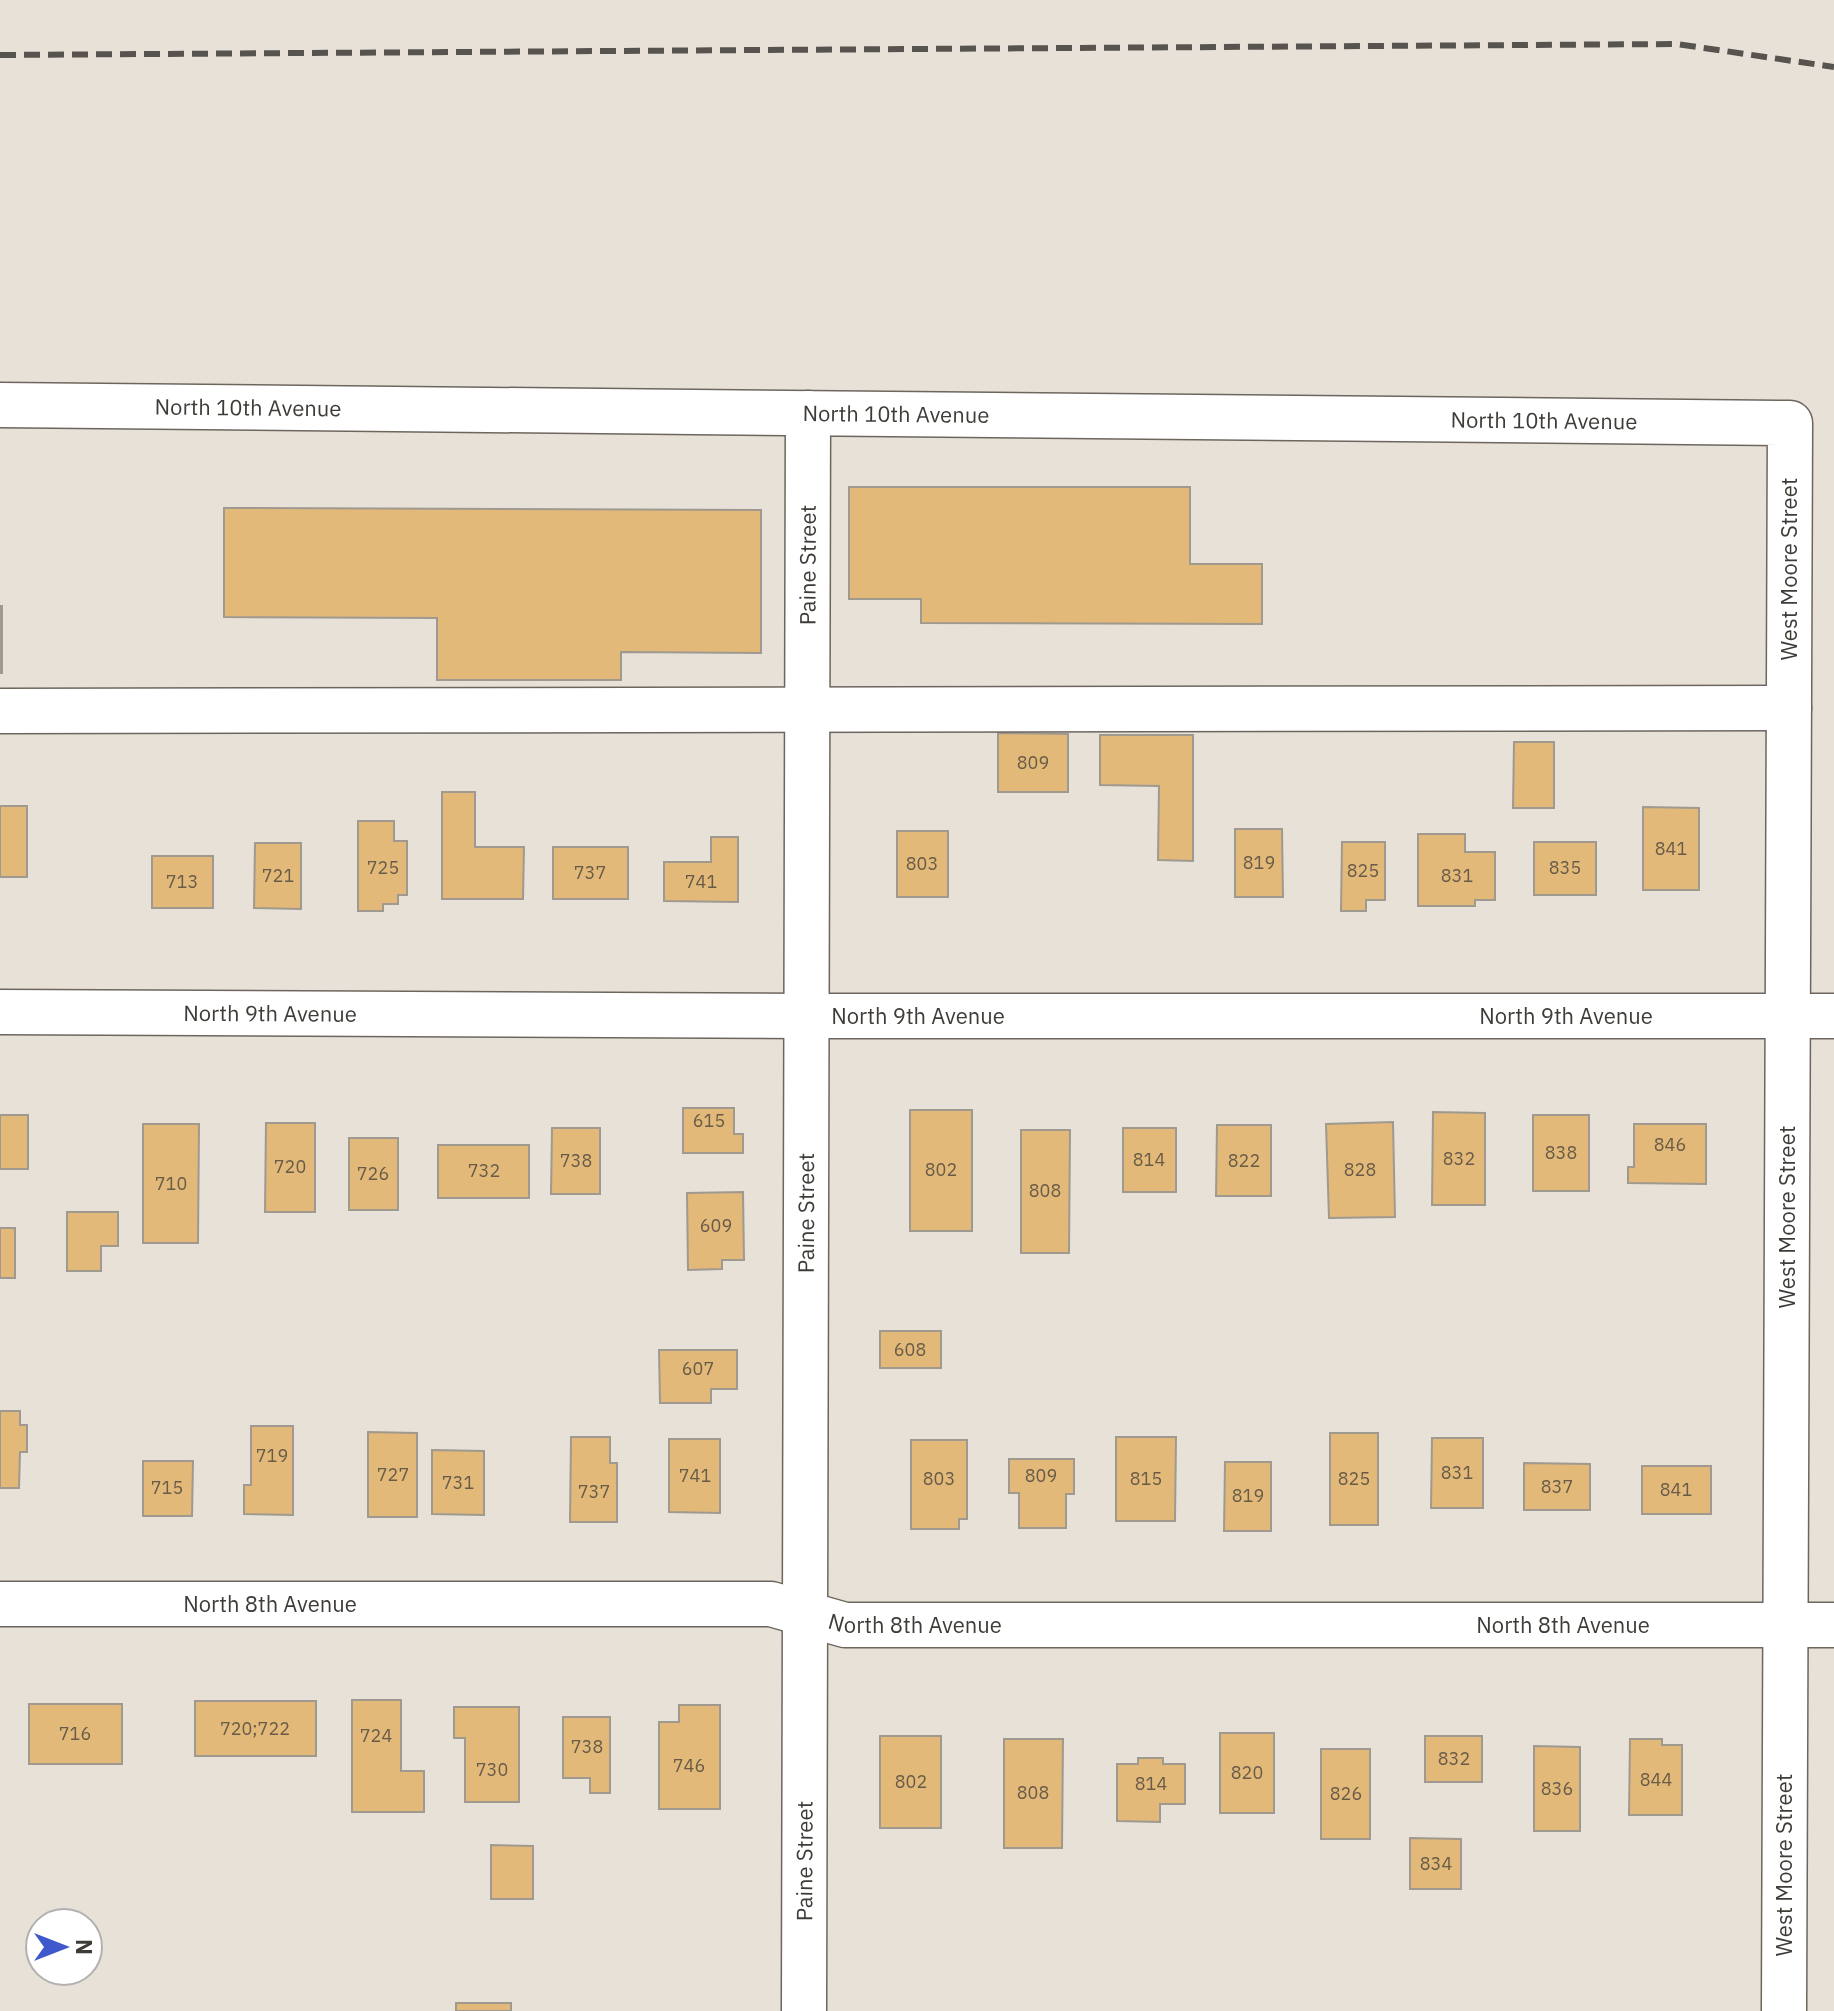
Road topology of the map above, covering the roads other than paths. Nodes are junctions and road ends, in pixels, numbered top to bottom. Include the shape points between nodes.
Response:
1 (0, 405) edge
2 (808, 413) junction
3 (1790, 423) joint
4 (1789, 708) junction
5 (808, 710) junction
6 (0, 711) edge
7 (0, 1012) edge
8 (806, 1016) junction
9 (1787, 1016) junction
10 (1834, 1016) edge
11 (0, 1604) edge
12 (807, 1614) junction
13 (1785, 1625) junction
14 (1834, 1625) edge
15 (804, 2011) edge
16 (1784, 2011) edge

1 - 2 street, North 10th Avenue
2 - 3 street, North 10th Avenue
2 - 5 street, Paine Street
3 - 4 street, West Moore Street
4 - 5 street
4 - 9 street, West Moore Street
5 - 6 street
5 - 8 street, Paine Street
7 - 8 street, North 9th Avenue
8 - 9 street, North 9th Avenue
8 - 12 street, Paine Street
9 - 10 street, North 9th Avenue
9 - 13 street, West Moore Street
11 - 12 street, North 8th Avenue via 771,1604
12 - 13 street, North 8th Avenue via 845,1625
12 - 15 street, Paine Street
13 - 14 street, North 8th Avenue
13 - 16 street, West Moore Street

